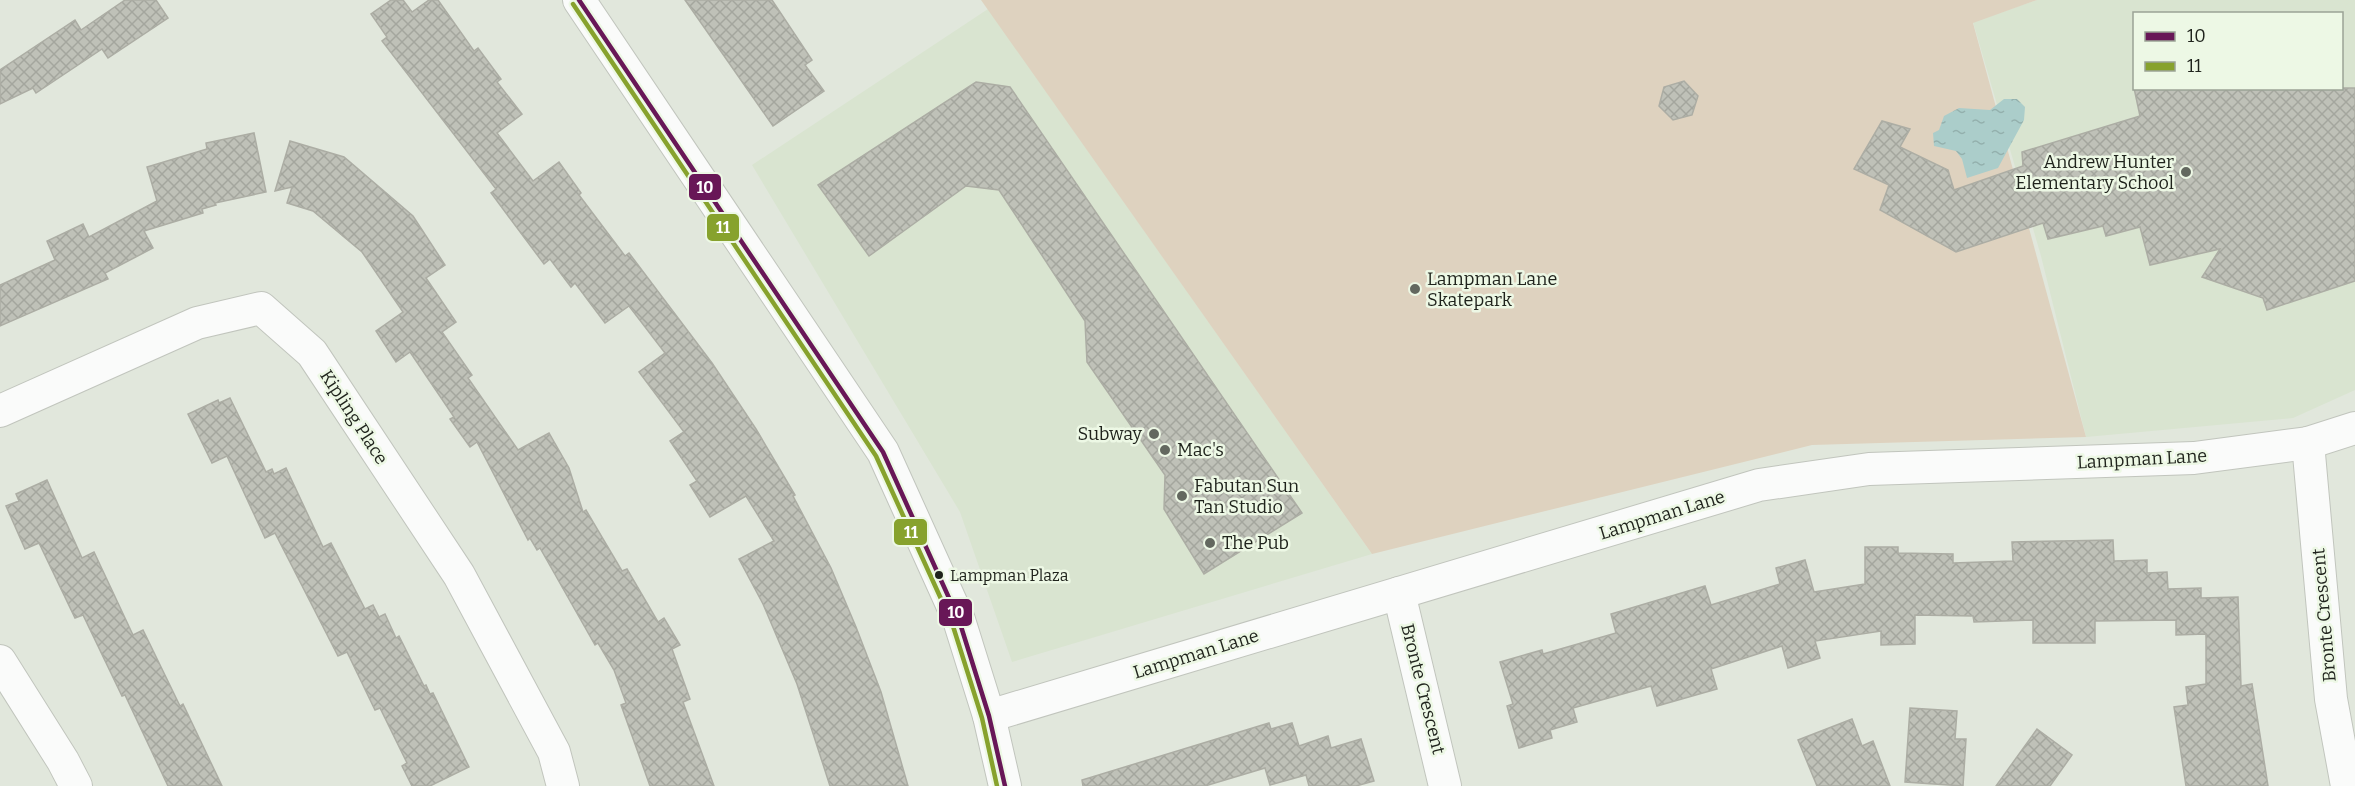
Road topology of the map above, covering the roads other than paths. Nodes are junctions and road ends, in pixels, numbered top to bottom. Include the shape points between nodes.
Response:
1 (579, 0) edge
2 (0, 411) edge
3 (2355, 428) edge
4 (2308, 443) junction
5 (1399, 593) junction
6 (0, 661) edge
7 (988, 716) junction
8 (76, 786) edge
9 (563, 786) edge
10 (1005, 786) edge
11 (1445, 786) edge
12 (2347, 786) edge

1 - 7 street via 883,452 959,620
2 - 9 street, Kipling Place via 197,323 261,308 312,353 459,574 554,752
3 - 4 street, Lampman Lane
4 - 5 street, Lampman Lane via 2194,458 1869,469 1759,485
4 - 12 street, Bronte Crescent via 2331,699
5 - 7 street, Lampman Lane
5 - 11 street, Bronte Crescent
6 - 8 street
7 - 10 street

